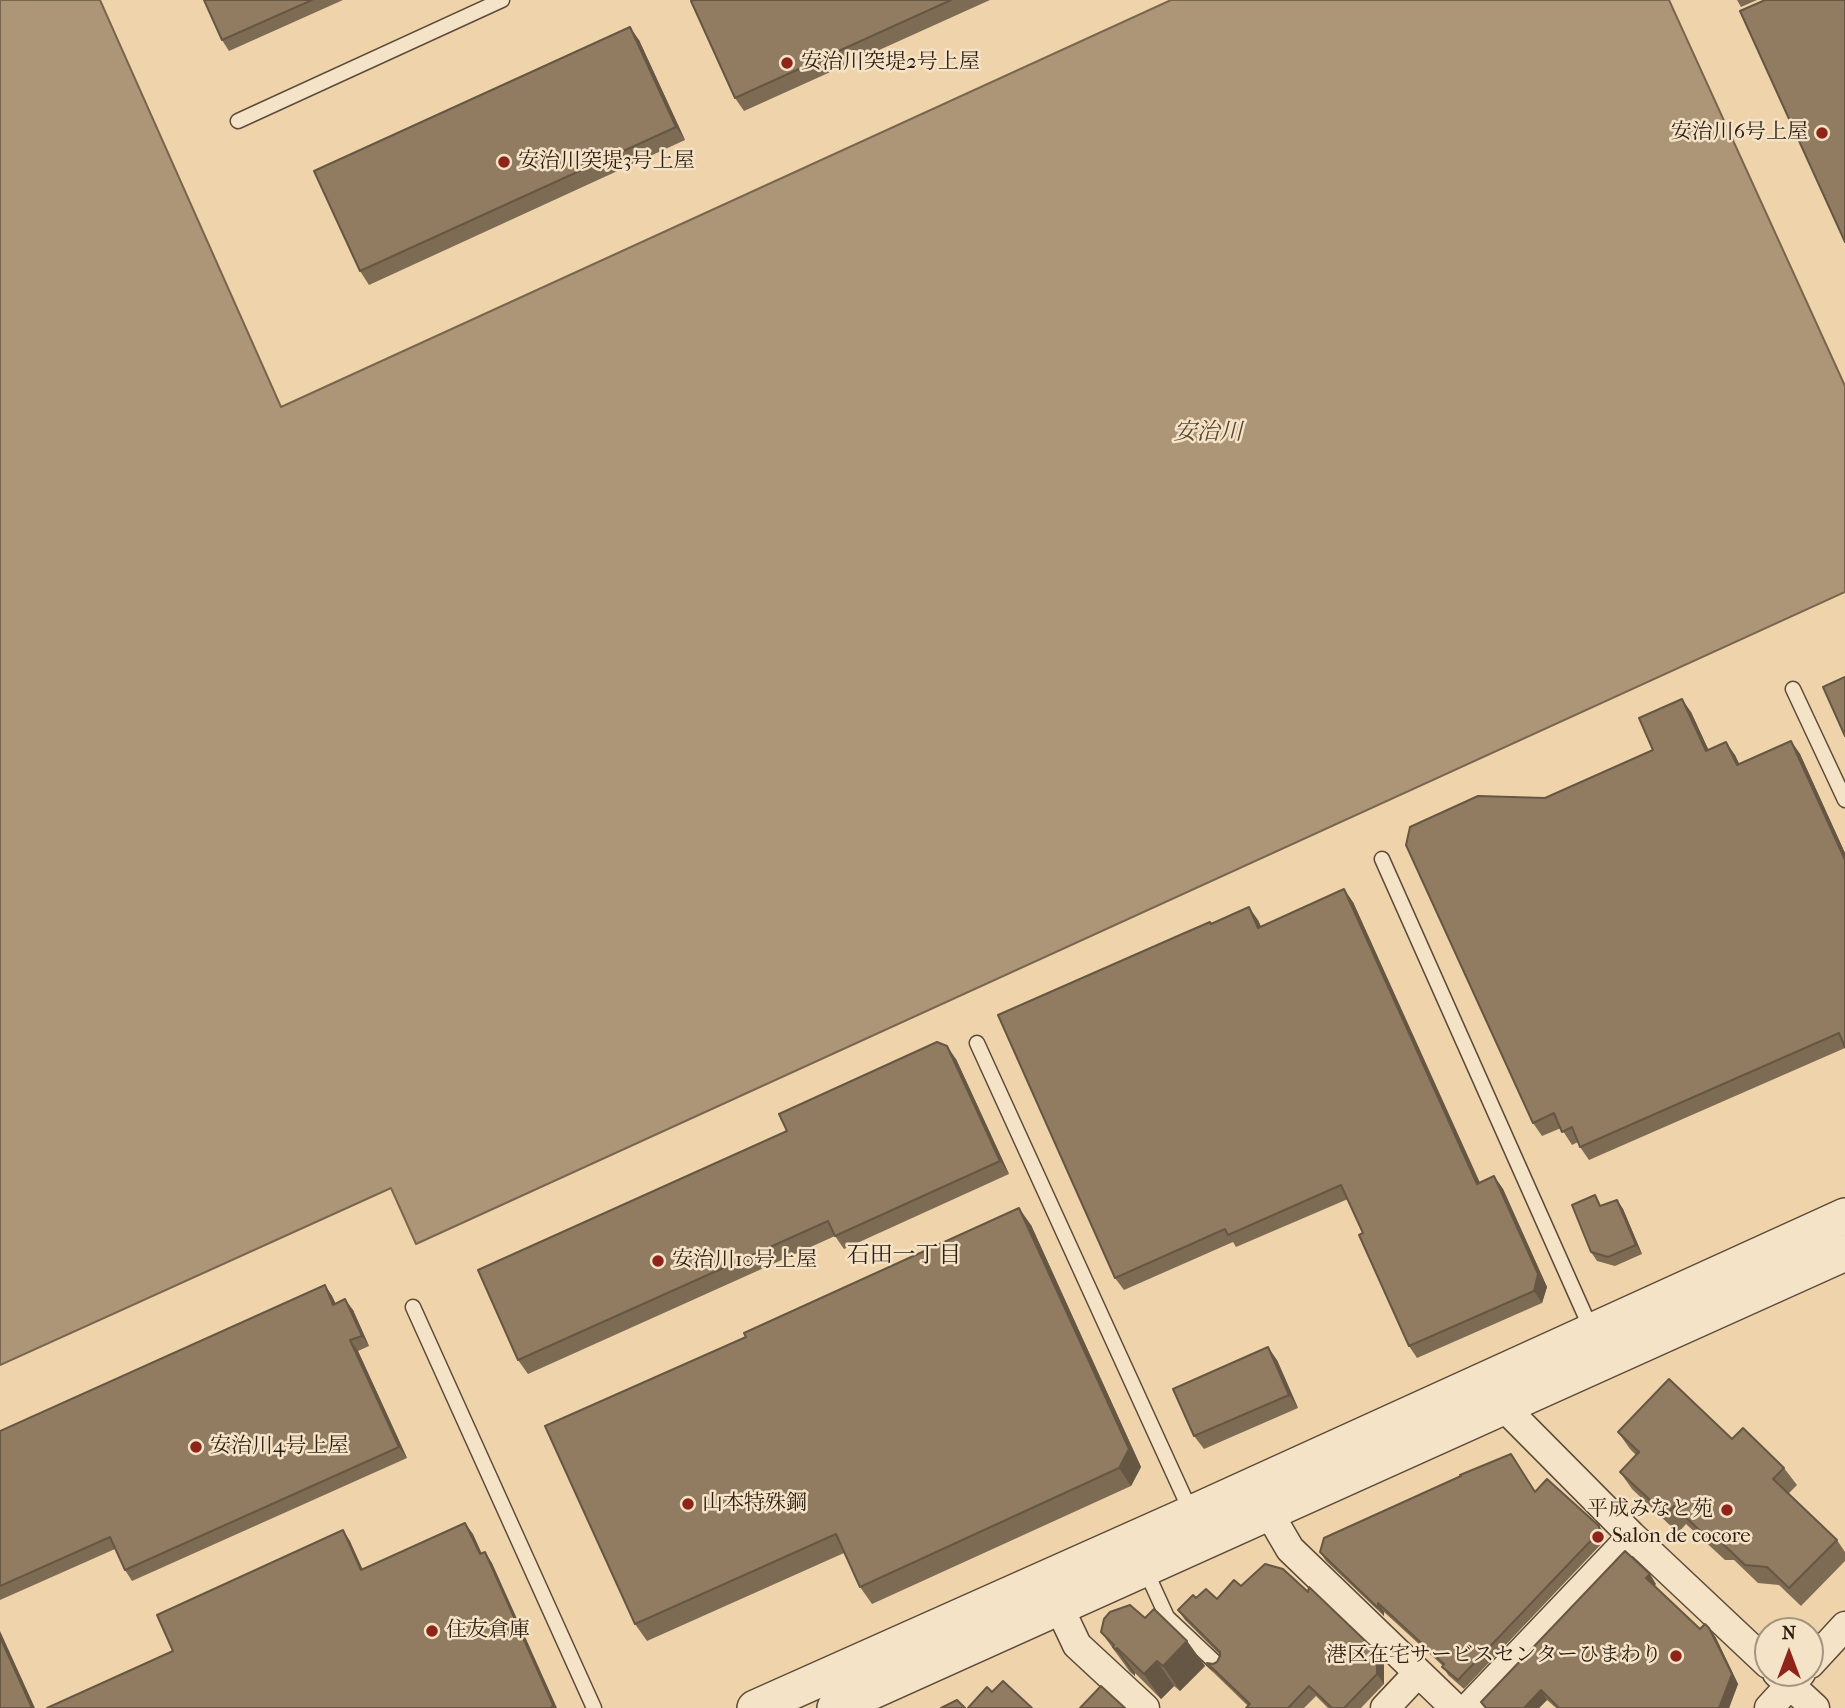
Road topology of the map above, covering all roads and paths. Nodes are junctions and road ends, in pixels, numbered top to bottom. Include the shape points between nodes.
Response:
1 (502, 0) edge
2 (238, 121) dead end
3 (1793, 689) dead end
4 (1845, 800) edge
5 (1382, 859) dead end
6 (977, 1043) dead end
7 (1845, 1216) edge
8 (1845, 1253) edge
9 (413, 1307) dead end
10 (1593, 1332) junction
11 (1504, 1406) junction
12 (1192, 1513) junction
13 (1269, 1513) junction
14 (1632, 1536) junction
15 (1145, 1569) junction
16 (1059, 1607) junction
17 (1845, 1626) edge
18 (1824, 1649) edge
19 (1754, 1651) edge
20 (1218, 1665) edge
21 (1418, 1673) junction
22 (1783, 1687) edge
23 (1798, 1687) edge
24 (807, 1697) edge
25 (594, 1708) edge
26 (754, 1708) edge
27 (835, 1708) edge
28 (1145, 1708) edge
29 (1385, 1708) edge
30 (1455, 1708) edge
31 (1468, 1708) edge
32 (1769, 1708) edge
33 (1815, 1708) edge

1 - 2 lane
3 - 4 lane
5 - 10 lane
6 - 12 lane
7 - 10 street
8 - 11 street
9 - 25 lane
10 - 12 street
11 - 13 street
11 - 14 street
12 - 24 street
13 - 15 street
13 - 21 street via 1290,1549
14 - 19 street
14 - 31 street
15 - 16 street
15 - 20 lane via 1167,1617
16 - 27 street
16 - 28 street via 1077,1644
17 - 18 street
21 - 29 street
21 - 30 street
22 - 32 street
23 - 33 street
24 - 26 street

